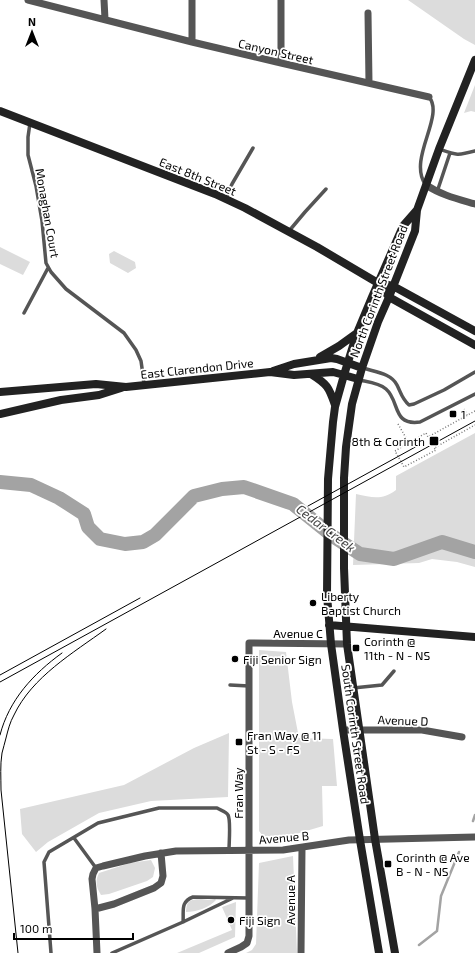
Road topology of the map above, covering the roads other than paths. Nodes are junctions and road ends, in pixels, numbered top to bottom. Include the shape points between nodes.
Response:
1 (28, 0) edge
2 (104, 0) edge
3 (192, 0) edge
4 (281, 0) edge
5 (368, 13) dead end
6 (104, 19) junction
7 (192, 42) junction
8 (475, 60) edge
9 (281, 63) junction
10 (369, 83) junction
11 (429, 97) joint
12 (2, 111) edge
13 (30, 123) junction
14 (253, 148) dead end
15 (439, 149) junction
16 (475, 151) edge
17 (450, 153) junction
18 (426, 185) junction
19 (326, 189) dead end
20 (437, 192) junction
21 (225, 199) junction
22 (475, 204) edge
23 (417, 210) junction
24 (289, 232) junction
25 (48, 268) junction
26 (378, 283) junction
27 (393, 286) junction
28 (389, 298) junction
29 (24, 313) dead end
30 (475, 331) edge
31 (357, 333) junction
32 (475, 345) edge
33 (311, 362) junction
34 (348, 363) junction
35 (362, 368) junction
36 (270, 372) junction
37 (475, 372) edge
38 (311, 374) junction
39 (344, 375) junction
40 (358, 380) junction
41 (144, 385) junction
42 (126, 387) junction
43 (0, 392) edge
44 (475, 394) edge
45 (335, 406) junction
46 (0, 414) edge
47 (330, 624) junction
48 (346, 626) junction
49 (475, 637) edge
50 (249, 644) joint
51 (331, 644) junction
52 (347, 644) junction
53 (394, 671) dead end
54 (230, 686) dead end
55 (249, 686) junction
56 (353, 688) junction
57 (343, 730) junction
58 (359, 730) junction
59 (462, 737) dead end
60 (475, 837) edge
61 (74, 838) junction
62 (375, 839) junction
63 (360, 840) junction
64 (302, 848) junction
65 (229, 851) junction
66 (249, 851) junction
67 (161, 853) junction
68 (96, 868) junction
69 (233, 898) junction
70 (249, 898) junction
71 (95, 909) junction
72 (184, 922) junction
73 (51, 953) edge
74 (97, 953) edge
75 (112, 953) edge
76 (228, 953) edge
77 (301, 953) edge
78 (379, 953) edge
79 (395, 953) edge

1 - 6 street, Canyon Street
2 - 6 street
3 - 7 street
4 - 9 street
5 - 10 street
6 - 7 street, Canyon Street
7 - 9 street, Canyon Street
8 - 15 main road, North Corinth Street Road
9 - 10 street, Canyon Street
10 - 11 street, Canyon Street
11 - 18 lane, Canyon Street via 434,106 421,166 421,174
12 - 13 main road, East 8th Street
13 - 21 main road, East 8th Street
13 - 25 lane, Monaghan Court via 28,155 36,186
14 - 21 lane
15 - 17 lane
15 - 18 main road, North Corinth Street Road
16 - 17 lane
17 - 20 lane
18 - 20 street
18 - 23 main road, North Corinth Street Road
19 - 24 lane
20 - 22 street
21 - 24 main road, East 8th Street
23 - 26 main road, North Corinth Street Road via 403,226
23 - 27 main road, North Corinth Street Road via 415,231
24 - 26 main road, East 8th Street
25 - 29 lane
25 - 41 lane, Monaghan Court via 66,289 124,333 141,362
26 - 27 main road, East 8th Street
26 - 28 main road, East 8th Street
26 - 31 main road, North Corinth Street Road
27 - 28 main road, North Corinth Street Road
27 - 30 main road, East 8th Street
28 - 32 main road, East 8th Street
28 - 35 main road, North Corinth Street Road
31 - 33 main road
31 - 34 main road, North Corinth Street Road
33 - 34 main road, East Clarendon Drive via 331,358
33 - 36 main road, East Clarendon Drive via 294,364
34 - 35 main road, East Clarendon Drive
34 - 39 main road, North Corinth Street Road
35 - 37 lane via 393,380 404,401 409,405 444,390
35 - 40 main road, North Corinth Street Road
36 - 38 main road, East Clarendon Drive
36 - 41 main road, East Clarendon Drive
38 - 39 main road, East Clarendon Drive via 333,372
38 - 45 main road via 331,391
39 - 40 main road, East Clarendon Drive
39 - 45 main road, South Corinth Street Road
40 - 44 lane via 377,384 386,389 398,414 413,423 420,422
40 - 48 main road, South Corinth Street Road via 352,404 344,478
41 - 42 main road, East Clarendon Drive
42 - 43 main road, East Clarendon Drive via 96,384
42 - 46 main road, East Clarendon Drive via 99,395 61,400
45 - 47 main road, South Corinth Street Road via 327,515 327,595
47 - 48 main road
47 - 51 main road, South Corinth Street Road
48 - 49 main road
48 - 52 main road, South Corinth Street Road
50 - 51 street, Avenue C
50 - 55 street, Fran Way
51 - 52 street, Avenue C
51 - 57 main road, South Corinth Street Road
52 - 56 main road, South Corinth Street Road
53 - 56 lane via 382,684
54 - 55 lane
55 - 66 street, Fran Way
56 - 58 main road, South Corinth Street Road
57 - 58 street, Avenue D
57 - 63 main road, South Corinth Street Road
58 - 59 street, Avenue D via 422,730
58 - 62 main road, South Corinth Street Road
60 - 62 street, Avenue B
61 - 65 lane via 98,823 159,808 217,808 228,815
61 - 68 lane
61 - 73 lane via 48,852 44,862
62 - 63 street, Avenue B
62 - 79 main road, South Corinth Street Road
63 - 64 street, Avenue B
63 - 78 main road, South Corinth Street Road
64 - 66 street, Avenue B
64 - 77 street, Avenue A
65 - 66 street, Avenue B
65 - 67 street, Avenue B
66 - 70 street, Fran Way
67 - 68 street, Avenue B
67 - 71 street via 163,876 154,888
68 - 71 street via 92,880
69 - 70 lane
69 - 72 lane
69 - 72 lane via 188,900 184,904
70 - 76 street, Fran Way via 249,936 246,943
71 - 74 street
72 - 75 lane

